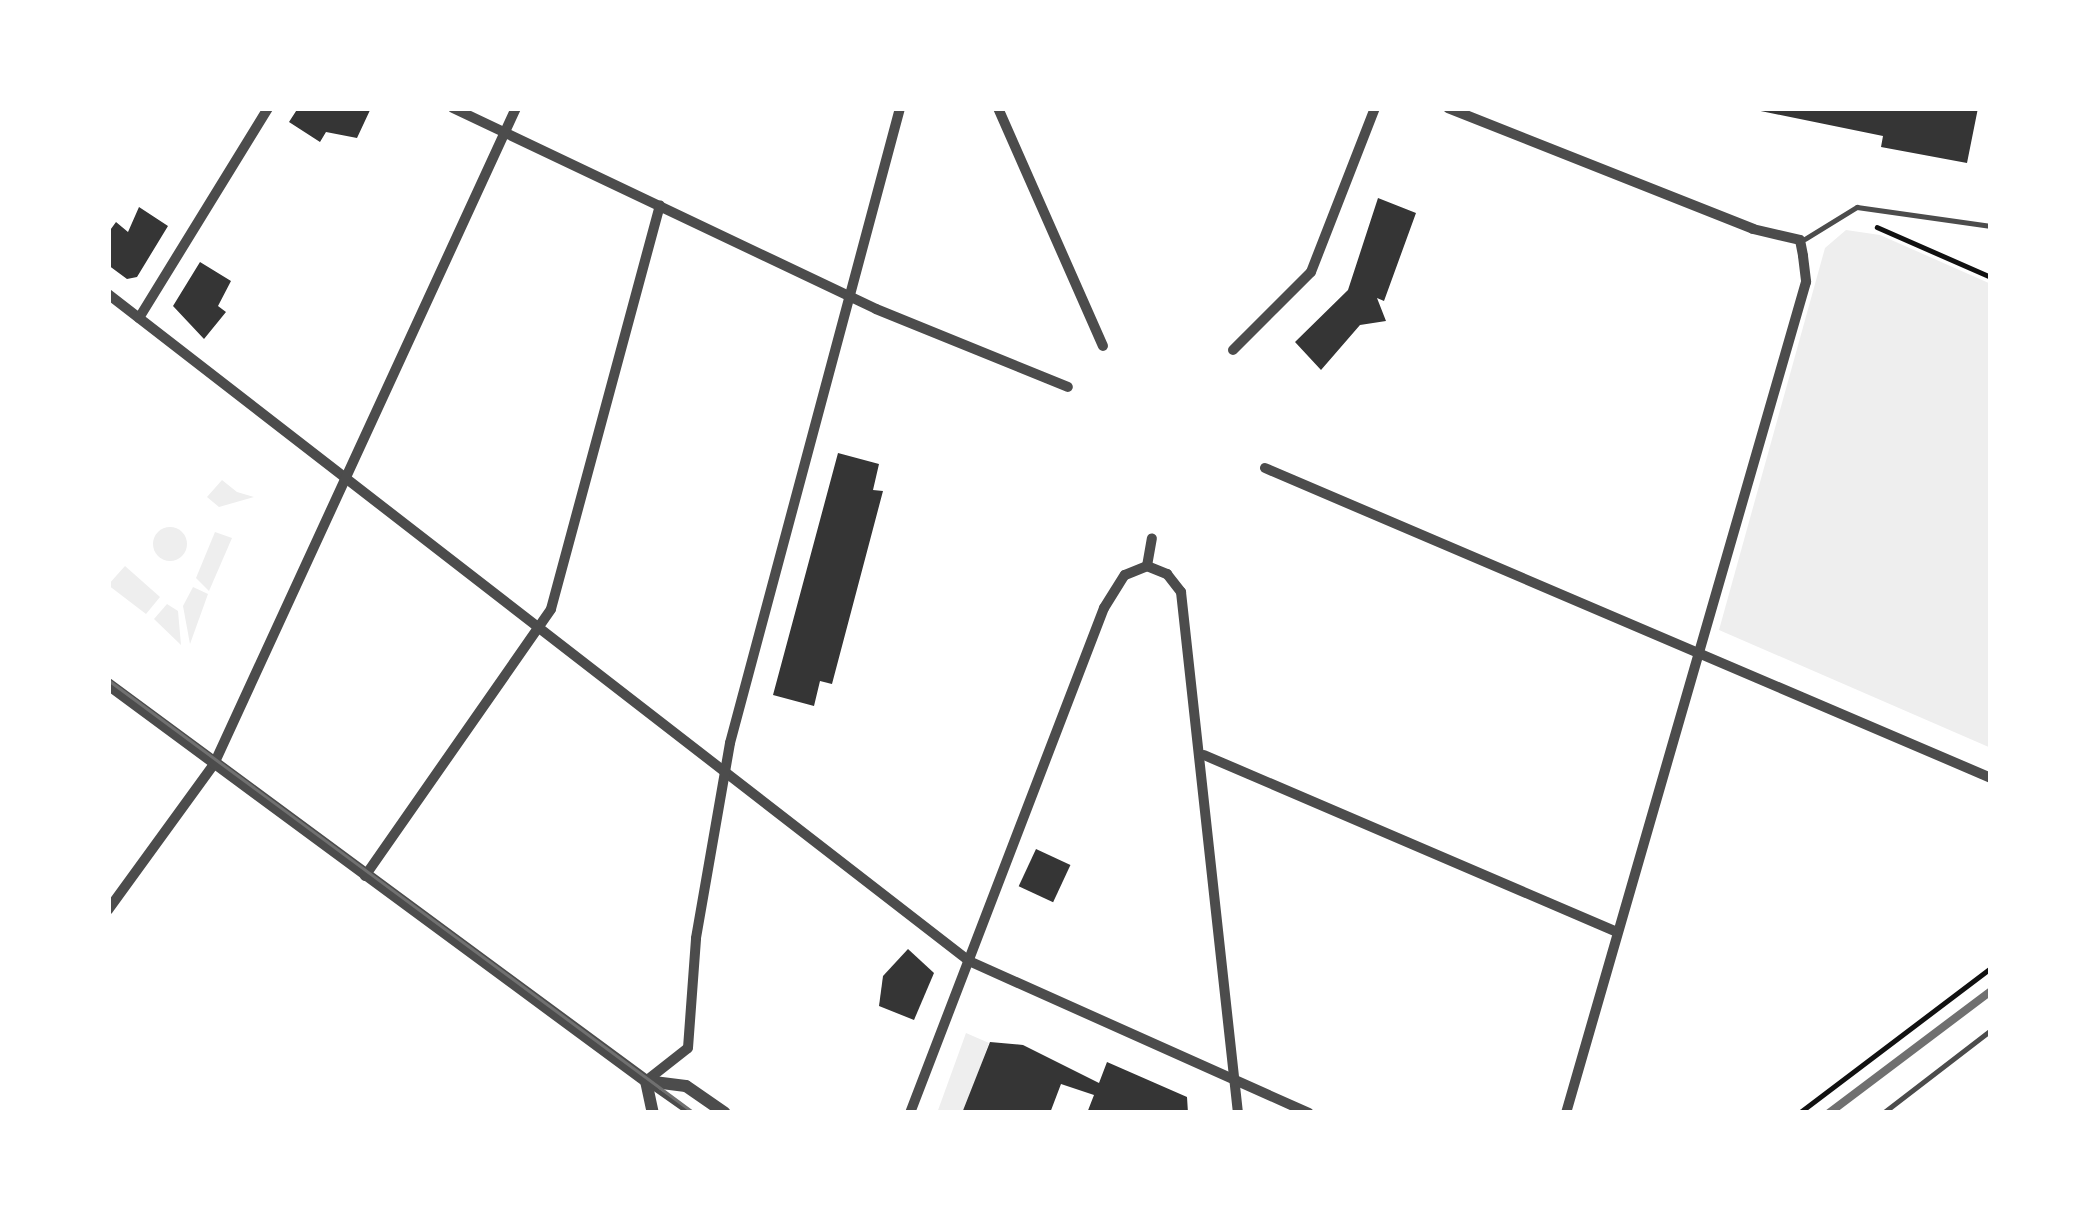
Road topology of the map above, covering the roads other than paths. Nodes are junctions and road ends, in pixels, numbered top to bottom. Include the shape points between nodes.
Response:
1 (268, 108) edge
2 (453, 108) edge
3 (516, 108) edge
4 (899, 108) edge
5 (998, 108) edge
6 (1375, 108) edge
7 (1448, 108) edge
8 (503, 131) junction
9 (659, 206) junction
10 (1991, 226) edge
11 (1800, 240) junction
12 (108, 294) edge
13 (850, 296) junction
14 (139, 318) junction
15 (1103, 346) dead end
16 (1233, 350) dead end
17 (1068, 387) dead end
18 (1265, 468) dead end
19 (340, 478) junction
20 (1152, 538) dead end
21 (1147, 566) junction
22 (540, 634) junction
23 (1700, 653) junction
24 (108, 684) edge
25 (1204, 755) junction
26 (214, 764) junction
27 (724, 778) junction
28 (1991, 778) edge
29 (364, 876) junction
30 (108, 910) edge
31 (1617, 932) junction
32 (969, 961) junction
33 (1988, 1032) edge
34 (1235, 1080) junction
35 (646, 1081) junction
36 (653, 1113) edge
37 (690, 1113) edge
38 (725, 1113) edge
39 (910, 1113) edge
40 (1238, 1113) edge
41 (1309, 1113) edge
42 (1567, 1113) edge
43 (1883, 1113) edge

1 - 14 street
2 - 8 street
3 - 8 street
4 - 13 street
5 - 15 street
6 - 16 street via 1311,272
7 - 11 street via 1779,239
8 - 9 street
8 - 19 street
9 - 13 street
9 - 22 street
10 - 11 lane via 1857,207
11 - 23 street via 1806,282
12 - 14 street
13 - 17 street
13 - 27 street
14 - 19 street
18 - 23 street
19 - 22 street
19 - 26 street
20 - 21 street
21 - 25 street via 1181,592
21 - 32 street via 1125,574 1104,608
22 - 27 street
22 - 29 street
23 - 28 street
23 - 31 street
24 - 26 street
25 - 31 street
25 - 34 street
26 - 29 street
26 - 30 street
27 - 32 street
27 - 35 street via 696,938 687,1054
29 - 35 street
31 - 42 street
32 - 34 street
32 - 39 street
33 - 43 lane
34 - 40 street
34 - 41 street
35 - 36 street
35 - 37 lane
35 - 38 street via 686,1086

